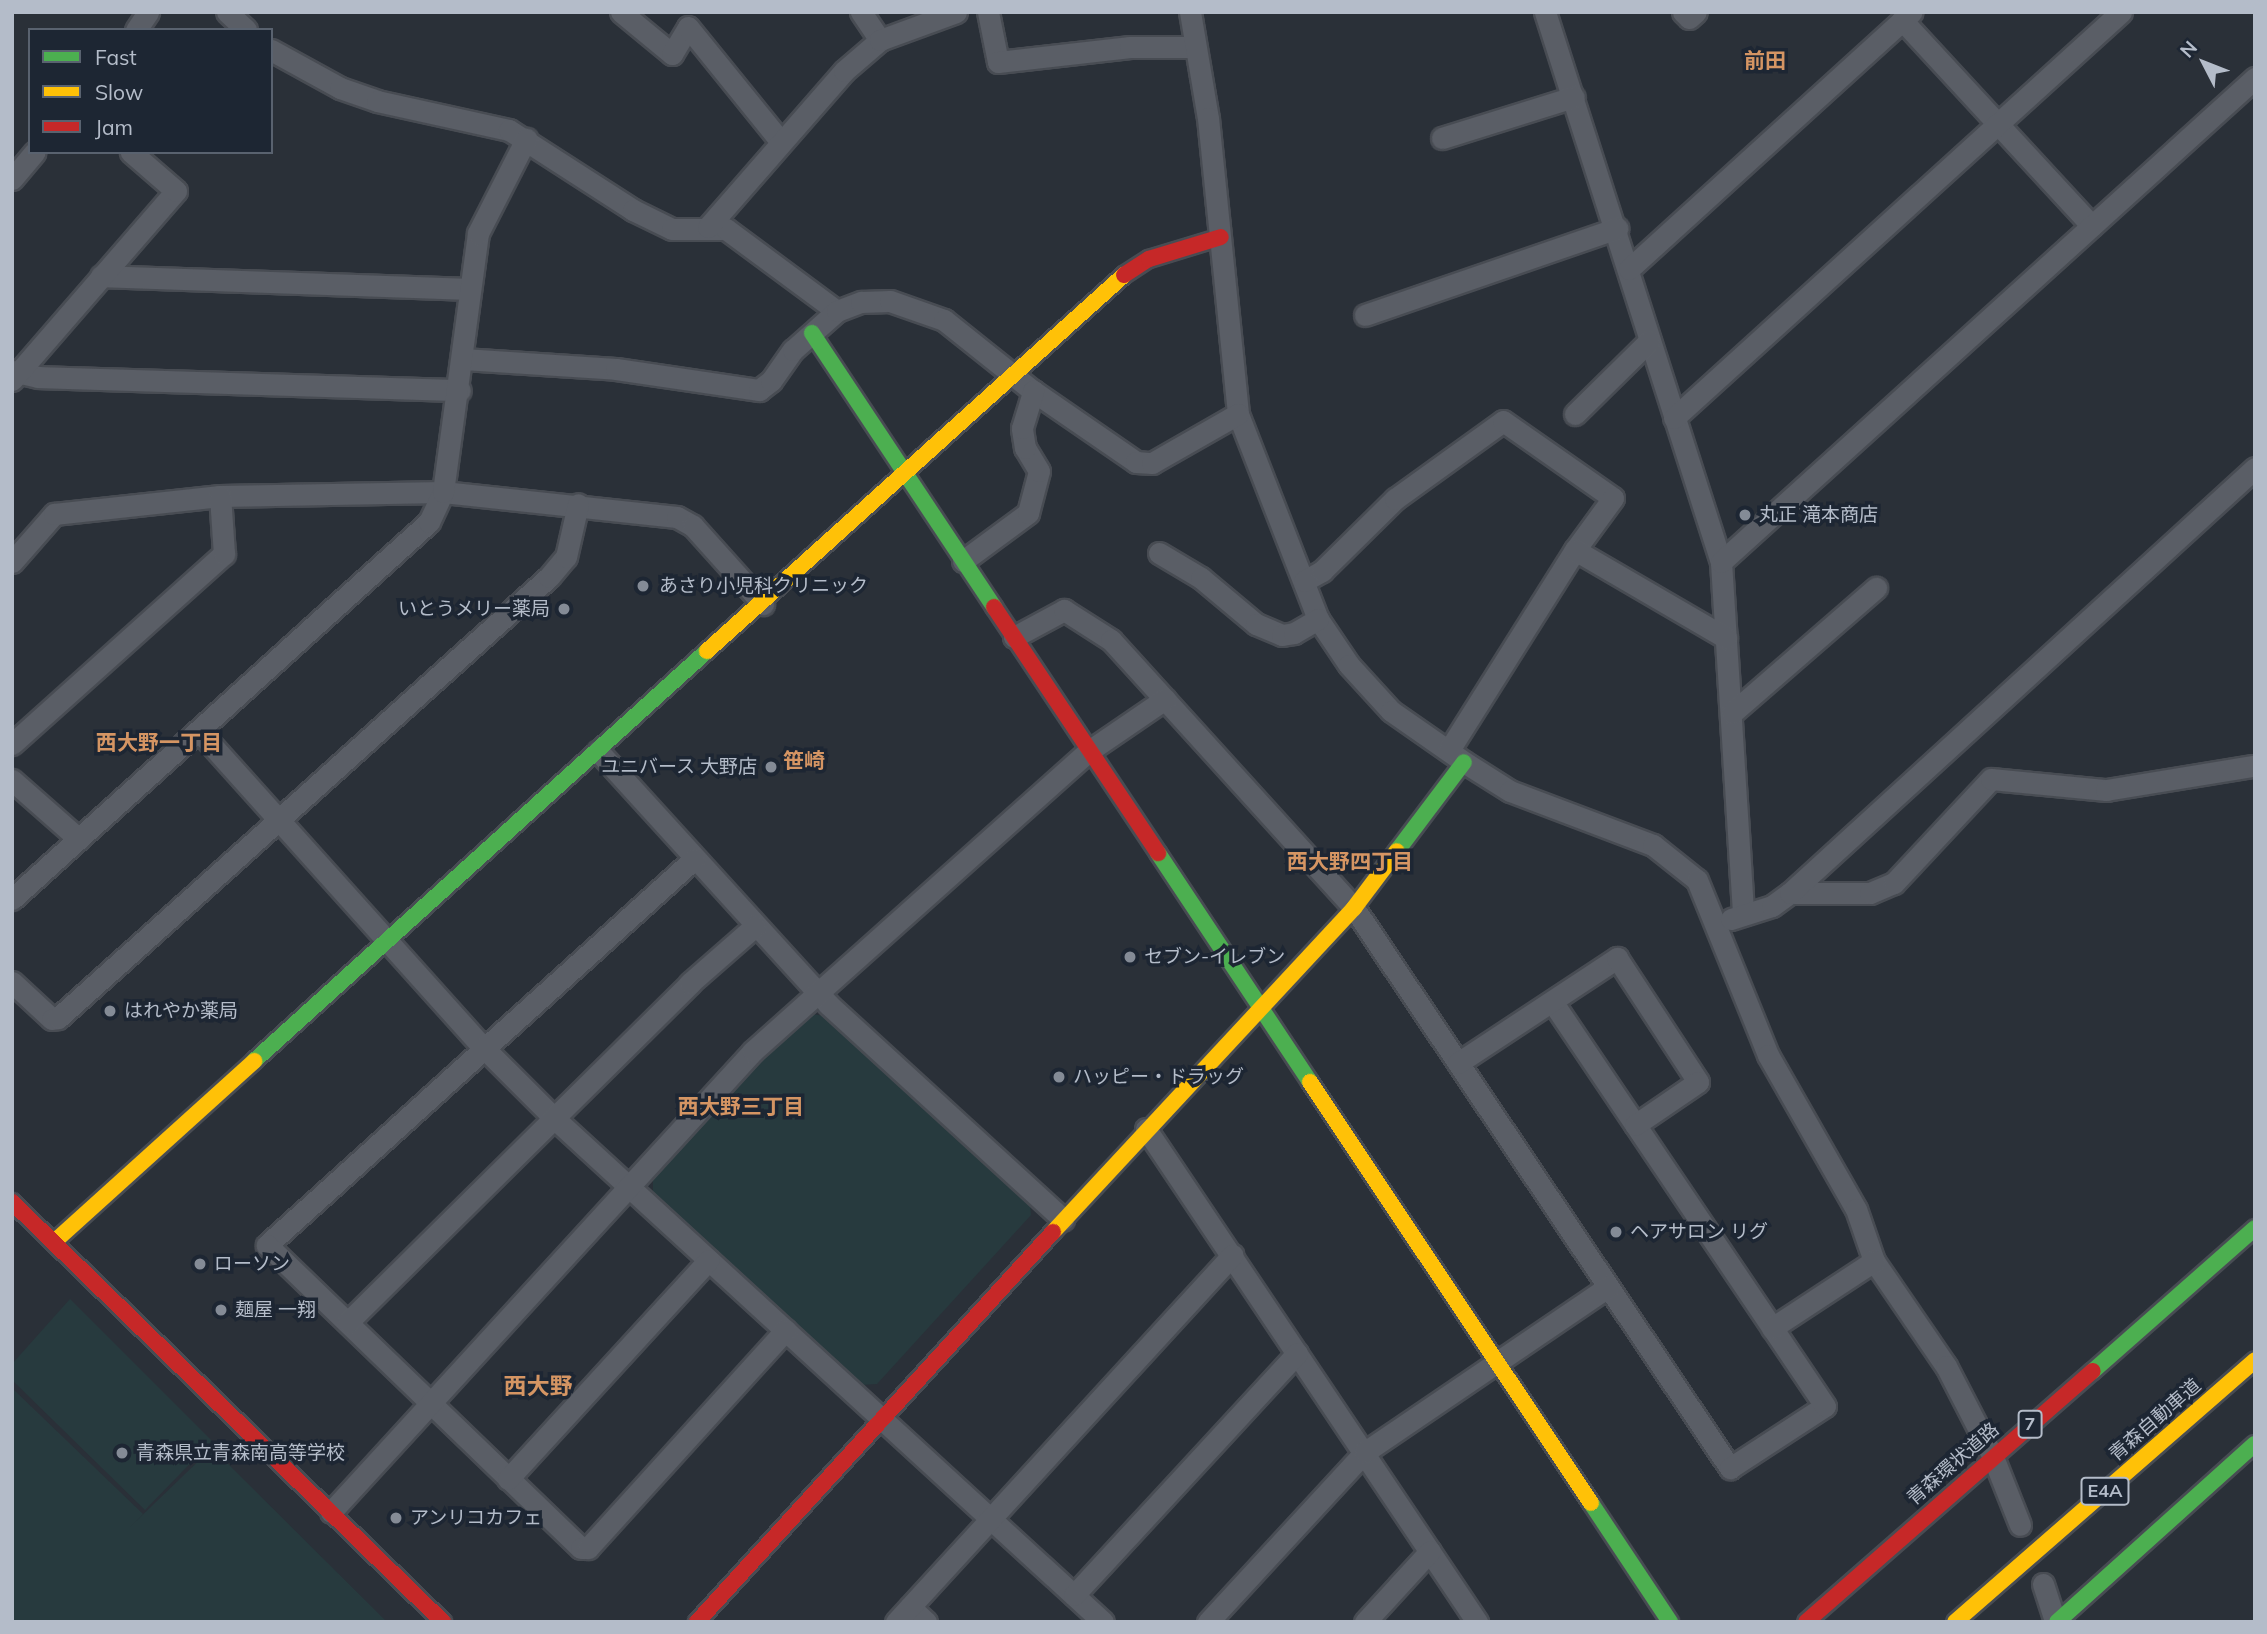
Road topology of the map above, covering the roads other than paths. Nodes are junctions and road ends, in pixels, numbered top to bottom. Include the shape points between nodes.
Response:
1 (148, 12) edge
2 (228, 12) edge
3 (621, 12) edge
4 (861, 12) edge
5 (956, 12) edge
6 (988, 12) edge
7 (1190, 12) edge
8 (1545, 12) edge
9 (1683, 12) edge
10 (1696, 12) edge
11 (2121, 12) edge
12 (1907, 16) edge
13 (694, 20) edge
14 (137, 28) edge
15 (244, 28) edge
16 (880, 40) junction
17 (1195, 47) junction
18 (273, 51) edge
19 (2255, 78) edge
20 (1574, 97) junction
21 (1998, 124) junction
22 (1442, 138) dead end
23 (526, 139) junction
24 (781, 142) junction
25 (33, 154) edge
26 (133, 154) edge
27 (12, 179) edge
28 (2092, 226) junction
29 (709, 227) junction
30 (1617, 228) junction
31 (1220, 237) junction
32 (1629, 269) junction
33 (101, 276) junction
34 (468, 289) junction
35 (837, 311) junction
36 (1365, 315) dead end
37 (812, 333) junction
38 (1649, 341) junction
39 (463, 359) junction
40 (14, 375) edge
41 (1012, 376) junction
42 (460, 390) junction
43 (1032, 391) junction
44 (1238, 414) junction
45 (1575, 414) dead end
46 (1674, 418) junction
47 (2255, 468) edge
48 (906, 475) junction
49 (443, 492) junction
50 (220, 496) junction
51 (578, 504) junction
52 (1575, 550) junction
53 (1159, 553) dead end
54 (963, 561) junction
55 (12, 562) edge
56 (1721, 562) junction
57 (1304, 582) junction
58 (1876, 588) dead end
59 (762, 604) junction
60 (1318, 618) junction
61 (1014, 637) junction
62 (1726, 638) junction
63 (1165, 699) junction
64 (1732, 713) junction
65 (200, 732) junction
66 (12, 744) edge
67 (598, 751) junction
68 (1089, 751) junction
69 (1456, 756) junction
70 (2253, 766) edge
71 (12, 780) edge
72 (279, 820) junction
73 (79, 839) junction
74 (694, 859) junction
75 (1790, 893) junction
76 (12, 899) edge
77 (1354, 908) junction
78 (1743, 914) junction
79 (1716, 924) junction
80 (755, 926) junction
81 (387, 940) junction
82 (12, 982) edge
83 (816, 993) junction
84 (1553, 1003) junction
85 (1259, 1006) junction
86 (484, 1048) junction
87 (1458, 1063) junction
88 (554, 1118) junction
89 (1635, 1125) junction
90 (1146, 1129) junction
91 (628, 1187) junction
92 (12, 1202) edge
93 (1063, 1220) junction
94 (2255, 1228) edge
95 (54, 1242) junction
96 (1232, 1255) junction
97 (709, 1260) junction
98 (1874, 1261) junction
99 (1608, 1287) junction
100 (348, 1322) junction
101 (1772, 1328) junction
102 (786, 1330) junction
103 (1297, 1353) junction
104 (2255, 1360) edge
105 (1497, 1361) junction
106 (430, 1404) junction
107 (883, 1419) junction
108 (2255, 1444) edge
109 (1365, 1452) junction
110 (1993, 1457) junction
111 (508, 1479) junction
112 (331, 1512) junction
113 (989, 1518) junction
114 (2020, 1525) dead end
115 (1430, 1551) junction
116 (2043, 1584) dead end
117 (1074, 1595) junction
118 (903, 1614) edge
119 (443, 1622) edge
120 (697, 1622) edge
121 (926, 1622) edge
122 (1103, 1622) edge
123 (1208, 1622) edge
124 (1365, 1622) edge
125 (1477, 1622) edge
126 (1670, 1622) edge
127 (1806, 1622) edge
128 (1955, 1622) edge
129 (2056, 1622) edge

1 - 14 street
2 - 15 street
3 - 13 street via 672,54
4 - 16 street
5 - 16 street
6 - 17 street via 998,62 1130,47
7 - 17 street
8 - 20 street
9 - 10 street via 1689,18
11 - 21 street
12 - 21 street
12 - 32 street
13 - 24 street
16 - 24 street via 844,71
17 - 31 street via 1208,118
18 - 23 street via 340,88 509,130
19 - 28 street
20 - 22 street
20 - 30 street
21 - 28 street
21 - 46 street
23 - 29 street via 633,210 672,229
23 - 34 street via 478,233
24 - 29 street
25 - 27 street
26 - 33 street via 176,191
28 - 56 street
29 - 35 street via 726,229
30 - 32 street
30 - 36 street
31 - 41 main road via 1149,259 1122,276
31 - 44 street
32 - 38 street
33 - 34 street
33 - 40 street
34 - 39 street
35 - 37 street
35 - 41 street via 870,301 917,307 960,331
37 - 39 street via 759,390 616,369
37 - 48 main road
38 - 45 street
38 - 46 street
39 - 42 street
40 - 42 street
41 - 43 street
41 - 48 main road
42 - 49 street
43 - 44 street via 1136,462 1152,463
43 - 54 street via 1022,428 1025,448 1039,471 1028,513
44 - 57 street
46 - 56 street
47 - 75 street
48 - 54 main road
48 - 59 main road
49 - 50 street
49 - 51 street
49 - 65 street via 422,531
50 - 55 street via 54,514
50 - 66 street via 224,554
51 - 59 street via 656,512 686,521
51 - 72 street via 566,557 554,572
52 - 57 street via 1613,498 1503,421 1395,499 1322,571
52 - 62 street
52 - 69 street
53 - 60 street via 1201,578 1256,624 1282,635
54 - 61 main road
56 - 62 street
57 - 60 street
58 - 64 street
59 - 67 main road
60 - 69 street via 1349,665 1391,711
61 - 63 street via 1064,610 1111,640
61 - 68 main road
62 - 64 street
63 - 68 street
63 - 77 street
64 - 78 street
65 - 72 street
65 - 73 street
67 - 74 street
67 - 81 main road
68 - 83 street
68 - 85 main road
69 - 77 main road
69 - 79 street via 1510,791 1653,845 1697,880
70 - 75 street via 2106,790 1991,779 1894,883 1870,893
71 - 73 street
72 - 81 street
72 - 82 street via 58,1018 52,1019
73 - 76 street
74 - 80 street
74 - 86 street
75 - 78 street via 1772,906
77 - 85 main road
77 - 87 street
78 - 79 street
79 - 98 street via 1752,1021 1856,1209
80 - 83 street
80 - 88 street via 690,983
81 - 86 street
81 - 95 main road
83 - 91 street via 753,1051
83 - 93 street
84 - 87 street
84 - 89 street
84 - 89 street via 1617,958 1698,1082
85 - 90 main road
85 - 105 main road
86 - 88 street
86 - 100 street via 267,1245
87 - 99 street
88 - 91 street
88 - 100 street
89 - 101 street
90 - 93 main road
90 - 96 street
91 - 97 street
91 - 106 street
92 - 95 main road
93 - 107 main road
94 - 110 main road, 青森環状道路 / 7
95 - 112 main road
96 - 103 street
96 - 113 street
97 - 102 street
97 - 111 street
98 - 101 street
98 - 110 street via 1947,1366
99 - 101 street via 1730,1468 1825,1406
99 - 105 street
100 - 106 street
102 - 107 street
102 - 111 street via 588,1548 581,1548
103 - 109 street
103 - 117 street
104 - 128 main road, 青森自動車道 / E4A
105 - 109 street
105 - 126 main road
106 - 111 street
106 - 112 street
107 - 113 street
107 - 120 main road
108 - 129 main road
109 - 115 street
109 - 123 street
110 - 114 street
110 - 127 main road, 青森環状道路 / 7
112 - 119 main road
113 - 117 street
113 - 118 street
115 - 124 street
115 - 125 street
116 - 129 street
117 - 122 street
118 - 121 street

